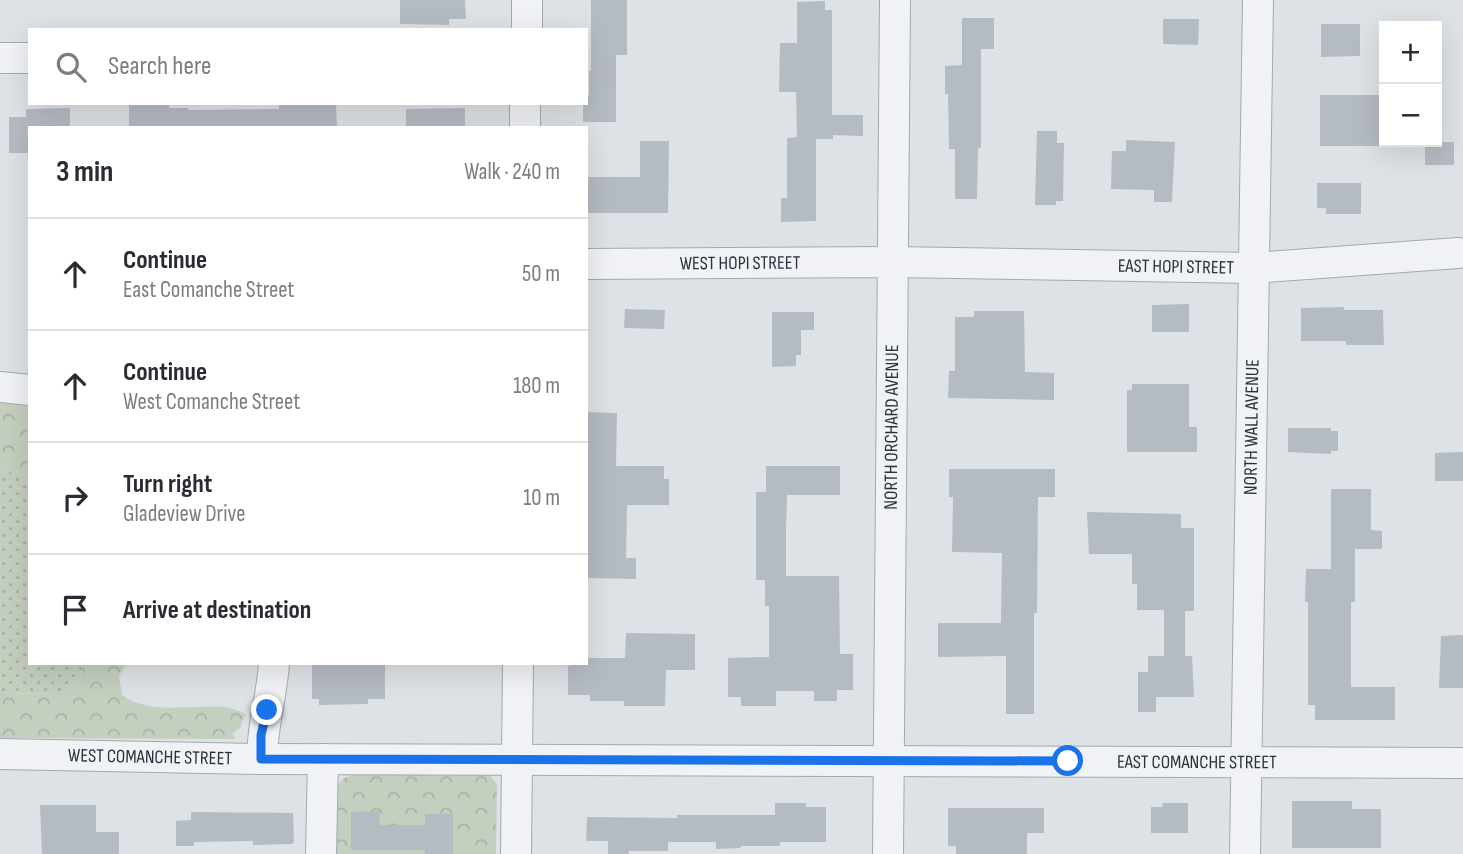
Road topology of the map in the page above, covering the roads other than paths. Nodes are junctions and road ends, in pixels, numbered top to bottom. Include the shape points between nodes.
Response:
1 (527, 0) edge
2 (895, 0) edge
3 (1258, 0) edge
4 (527, 28) edge
5 (0, 58) edge
6 (28, 58) edge
7 (525, 105) edge
8 (525, 126) edge
9 (1458, 253) dead end
10 (892, 262) junction
11 (588, 264) edge
12 (1254, 268) junction
13 (0, 387) edge
14 (28, 390) edge
15 (274, 665) edge
16 (518, 665) edge
17 (0, 754) edge
18 (261, 759) junction
19 (323, 759) junction
20 (517, 759) junction
21 (889, 761) junction
22 (1246, 762) junction
23 (1463, 763) edge
24 (321, 854) edge
25 (516, 854) edge
26 (888, 854) edge
27 (1245, 854) edge

1 - 4 street
2 - 10 street, NORTH ORCHARD AVENUE
3 - 12 street, NORTH WALL AVENUE
5 - 6 street
7 - 8 street
9 - 12 street, EAST HOPI STREET
10 - 11 street, WEST HOPI STREET
10 - 12 street, EAST HOPI STREET
10 - 21 street, NORTH ORCHARD AVENUE
12 - 22 street, NORTH WALL AVENUE
13 - 14 street
15 - 18 street
16 - 20 street
17 - 18 street, WEST COMANCHE STREET
18 - 19 street, WEST COMANCHE STREET
19 - 20 street, WEST COMANCHE STREET
19 - 24 street
20 - 21 street, WEST COMANCHE STREET
20 - 25 street
21 - 22 street, EAST COMANCHE STREET
21 - 26 street, NORTH ORCHARD AVENUE
22 - 23 street, EAST COMANCHE STREET
22 - 27 street, NORTH WALL AVENUE

